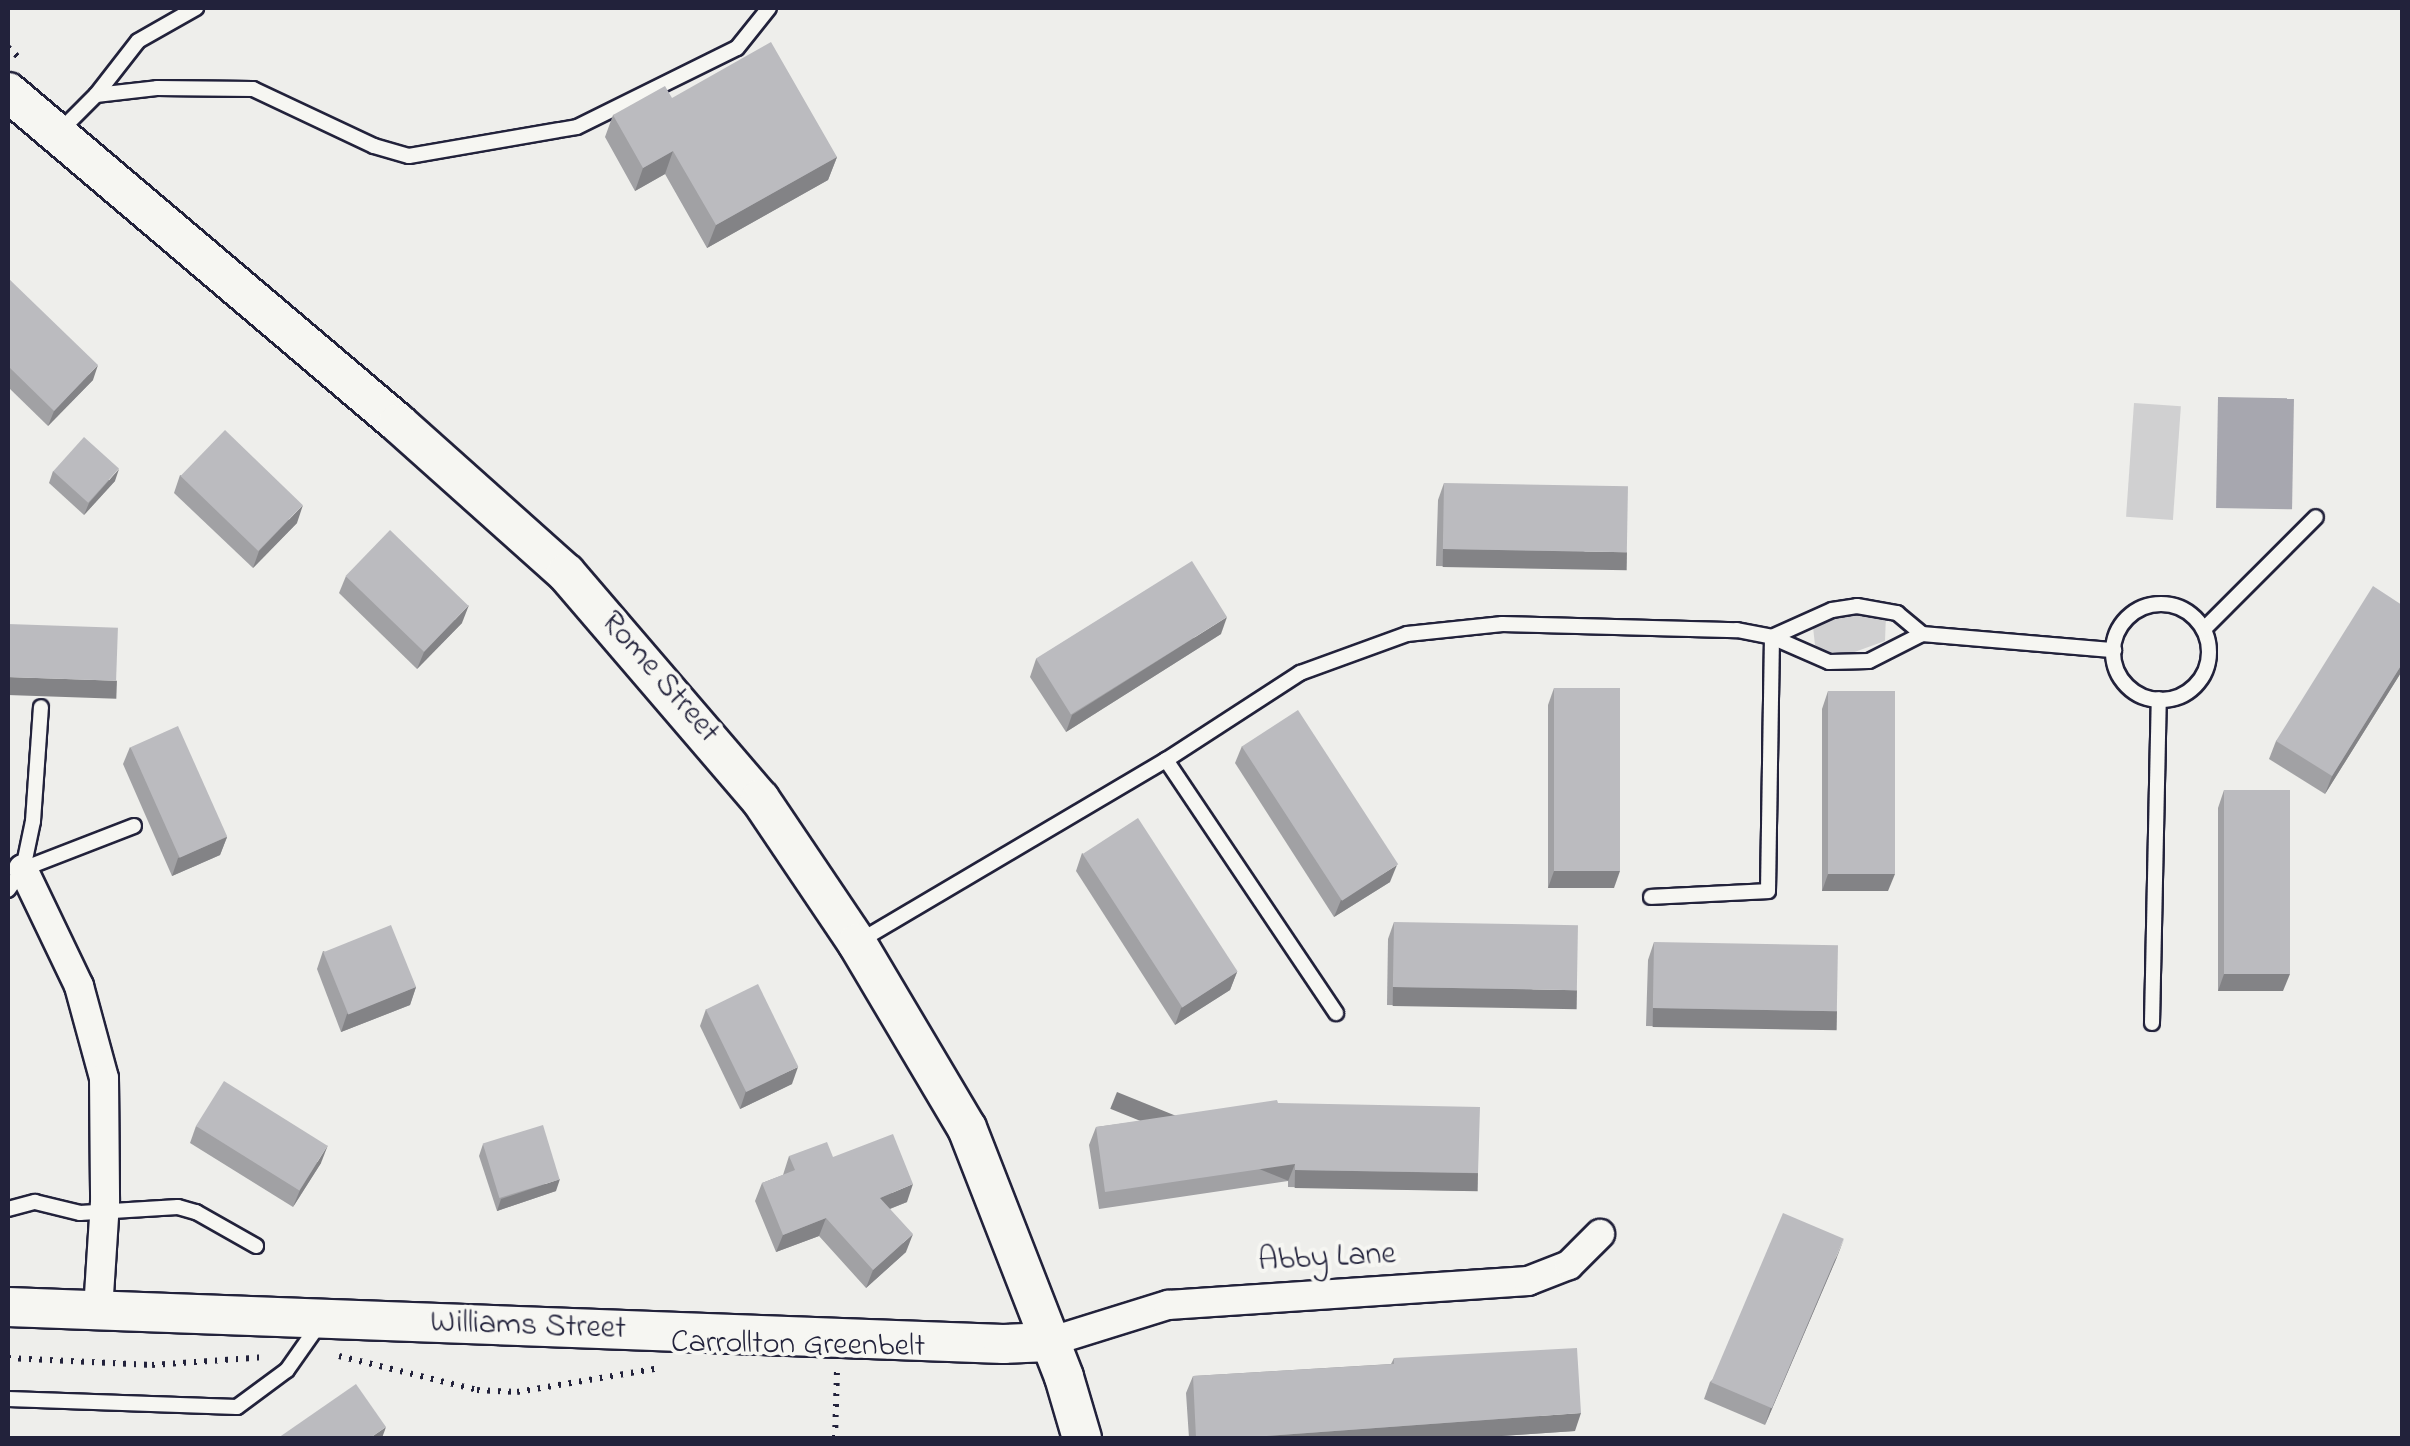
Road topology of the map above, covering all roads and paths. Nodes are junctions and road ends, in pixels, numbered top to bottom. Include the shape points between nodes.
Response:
1 (196, 8) edge
2 (769, 8) edge
3 (8, 92) edge
4 (96, 96) junction
5 (56, 135) junction
6 (2316, 517) dead end
7 (2204, 630) junction
8 (1922, 634) junction
9 (1772, 637) junction
10 (2114, 650) junction
11 (2159, 699) junction
12 (41, 707) dead end
13 (1166, 760) junction
14 (134, 826) dead end
15 (13, 873) edge
16 (1651, 897) dead end
17 (857, 943) junction
18 (1336, 1014) dead end
19 (2152, 1023) dead end
20 (8, 1209) edge
21 (105, 1213) junction
22 (1600, 1234) dead end
23 (256, 1246) dead end
24 (8, 1307) edge
25 (98, 1309) junction
26 (324, 1336) junction
27 (1049, 1342) junction
28 (276, 1356) dead end
29 (8, 1358) edge
30 (671, 1368) dead end
31 (819, 1370) dead end
32 (851, 1370) dead end
33 (837, 1391) dead end
34 (8, 1398) edge
35 (835, 1438) edge
36 (1082, 1438) edge

1 - 4 lane via 138,41
2 - 4 lane via 737,48 576,127 409,156 253,89 157,88
3 - 5 street, Rome Street
4 - 5 lane
5 - 17 street, Rome Street via 566,572 760,799
6 - 7 lane
7 - 10 lane via 2182,608 2149,605 2122,624
7 - 11 lane via 2210,647 2202,679 2176,699
8 - 9 lane via 1869,661 1842,662
8 - 9 lane via 1896,614 1858,606 1832,610
8 - 10 lane
9 - 13 lane via 1737,630 1502,624 1407,634 1300,674
9 - 16 lane via 1768,891
10 - 11 lane via 2122,682
11 - 19 lane
12 - 15 lane via 33,821
13 - 17 lane
13 - 18 lane
14 - 15 lane
15 - 21 street via 79,986 93,1030 104,1078
17 - 27 street, Rome Street via 966,1128
20 - 21 lane via 35,1202
21 - 23 lane via 178,1207
21 - 25 street
22 - 27 street, Abby Lane via 1569,1265 1528,1281 1168,1305
24 - 25 street, Williams Street
25 - 26 street, Williams Street
26 - 27 street, Williams Street
26 - 30 path, Carrollton Greenbelt via 476,1390 517,1392
26 - 34 lane via 237,1407
27 - 36 street, Rome Street
28 - 29 path via 152,1365
31 - 32 path, Carrollton Greenbelt
33 - 35 path

